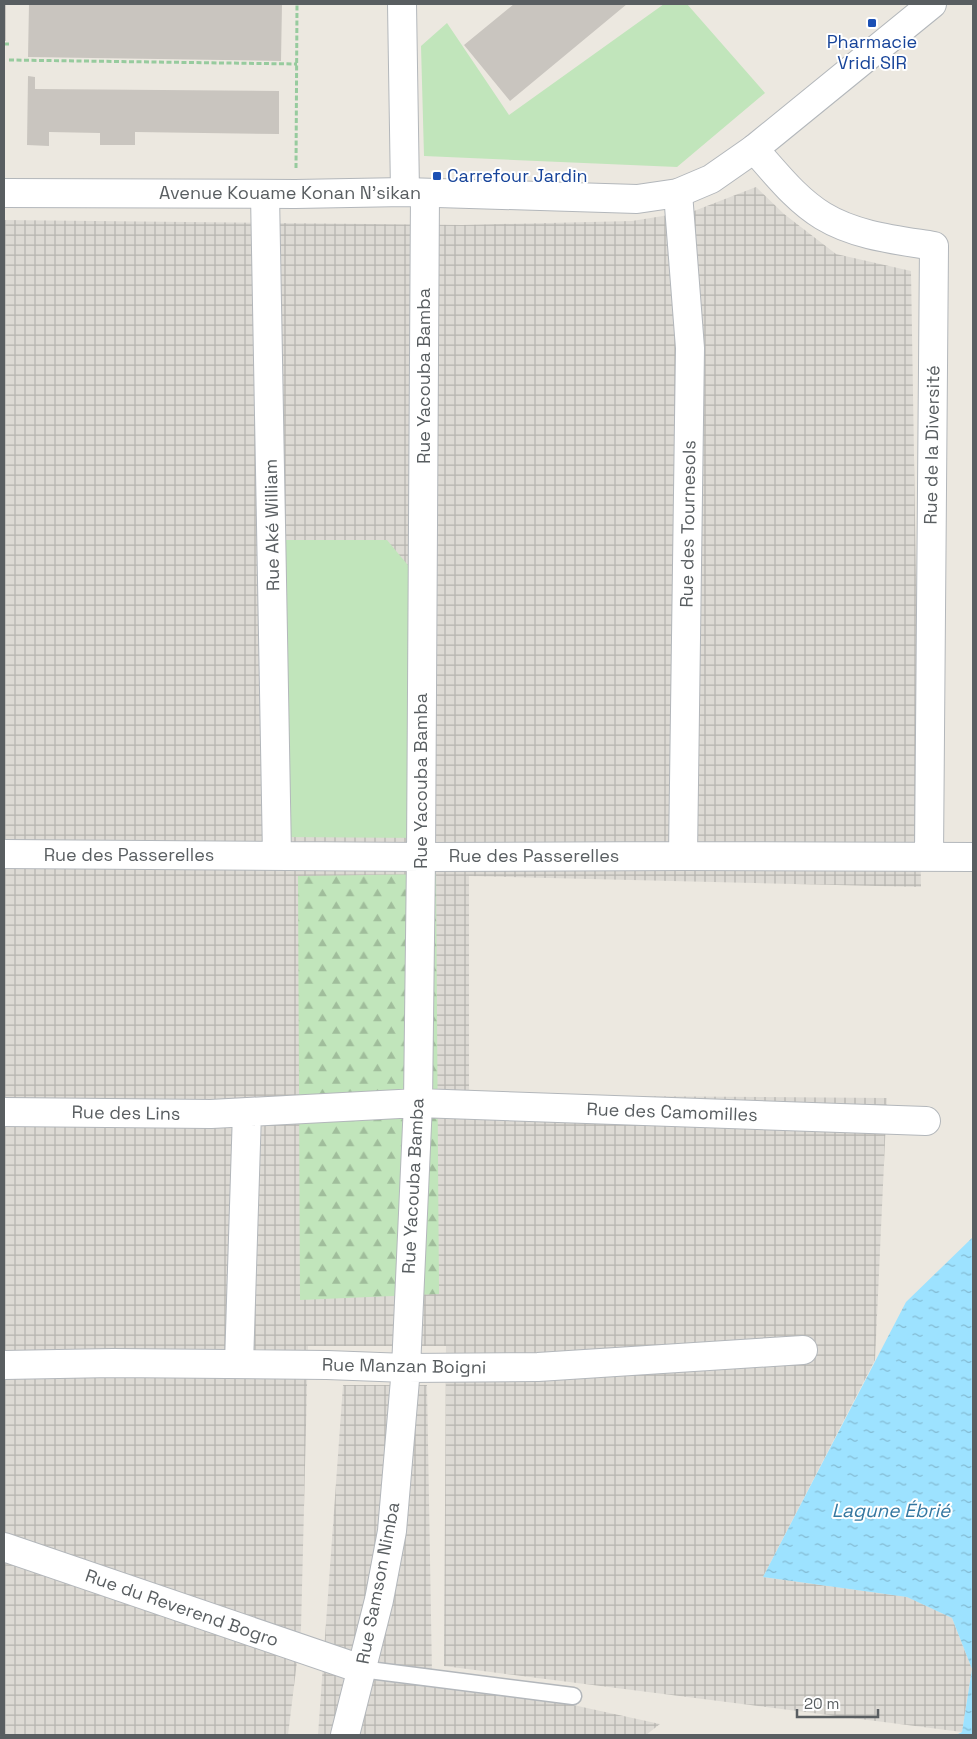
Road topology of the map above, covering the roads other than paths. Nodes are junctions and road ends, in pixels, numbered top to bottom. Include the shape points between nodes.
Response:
1 (402, 4) edge
2 (932, 4) edge
3 (754, 149) junction
4 (4, 193) edge
5 (415, 193) junction
6 (678, 193) junction
7 (265, 194) junction
8 (4, 854) edge
9 (277, 856) junction
10 (683, 856) junction
11 (929, 856) junction
12 (421, 857) junction
13 (973, 857) edge
14 (418, 1103) junction
15 (4, 1112) edge
16 (247, 1112) junction
17 (926, 1121) dead end
18 (803, 1350) dead end
19 (239, 1364) junction
20 (4, 1365) edge
21 (406, 1368) junction
22 (4, 1548) edge
23 (361, 1669) junction
24 (573, 1696) dead end
25 (345, 1735) edge

1 - 5 street, Rue Yacouba Bamba
2 - 3 street, Avenue Kouame Konan N'sikan
3 - 6 street, Avenue Kouame Konan N'sikan via 711,179
3 - 11 street, Rue de la Diversité via 796,195 823,216 863,234 934,246
4 - 7 street, Avenue Kouame Konan N'sikan
5 - 6 street, Avenue Kouame Konan N'sikan via 637,200
5 - 7 street, Avenue Kouame Konan N'sikan
5 - 12 street, Rue Yacouba Bamba
6 - 10 street, Rue des Tournesols via 690,348
7 - 9 street, Rue Aké William
8 - 9 street, Rue des Passerelles
9 - 12 street, Rue des Passerelles
10 - 11 street, Rue des Passerelles
10 - 12 street, Rue des Passerelles
11 - 13 street, Rue des Passerelles
12 - 14 street, Rue Yacouba Bamba
14 - 16 street, Rue des Camomilles
14 - 17 street, Rue des Camomilles
14 - 21 street, Rue Yacouba Bamba
15 - 16 street, Rue des Lins
16 - 19 street
18 - 21 street, Rue Manzan Boigni via 538,1367
19 - 20 street, Rue Manzan Boigni
19 - 21 street, Rue Manzan Boigni
21 - 23 street, Rue Samson Nimba via 392,1531
22 - 23 street, Rue du Reverend Bogro
23 - 24 lane
23 - 25 street, Rue Samson Nimba

